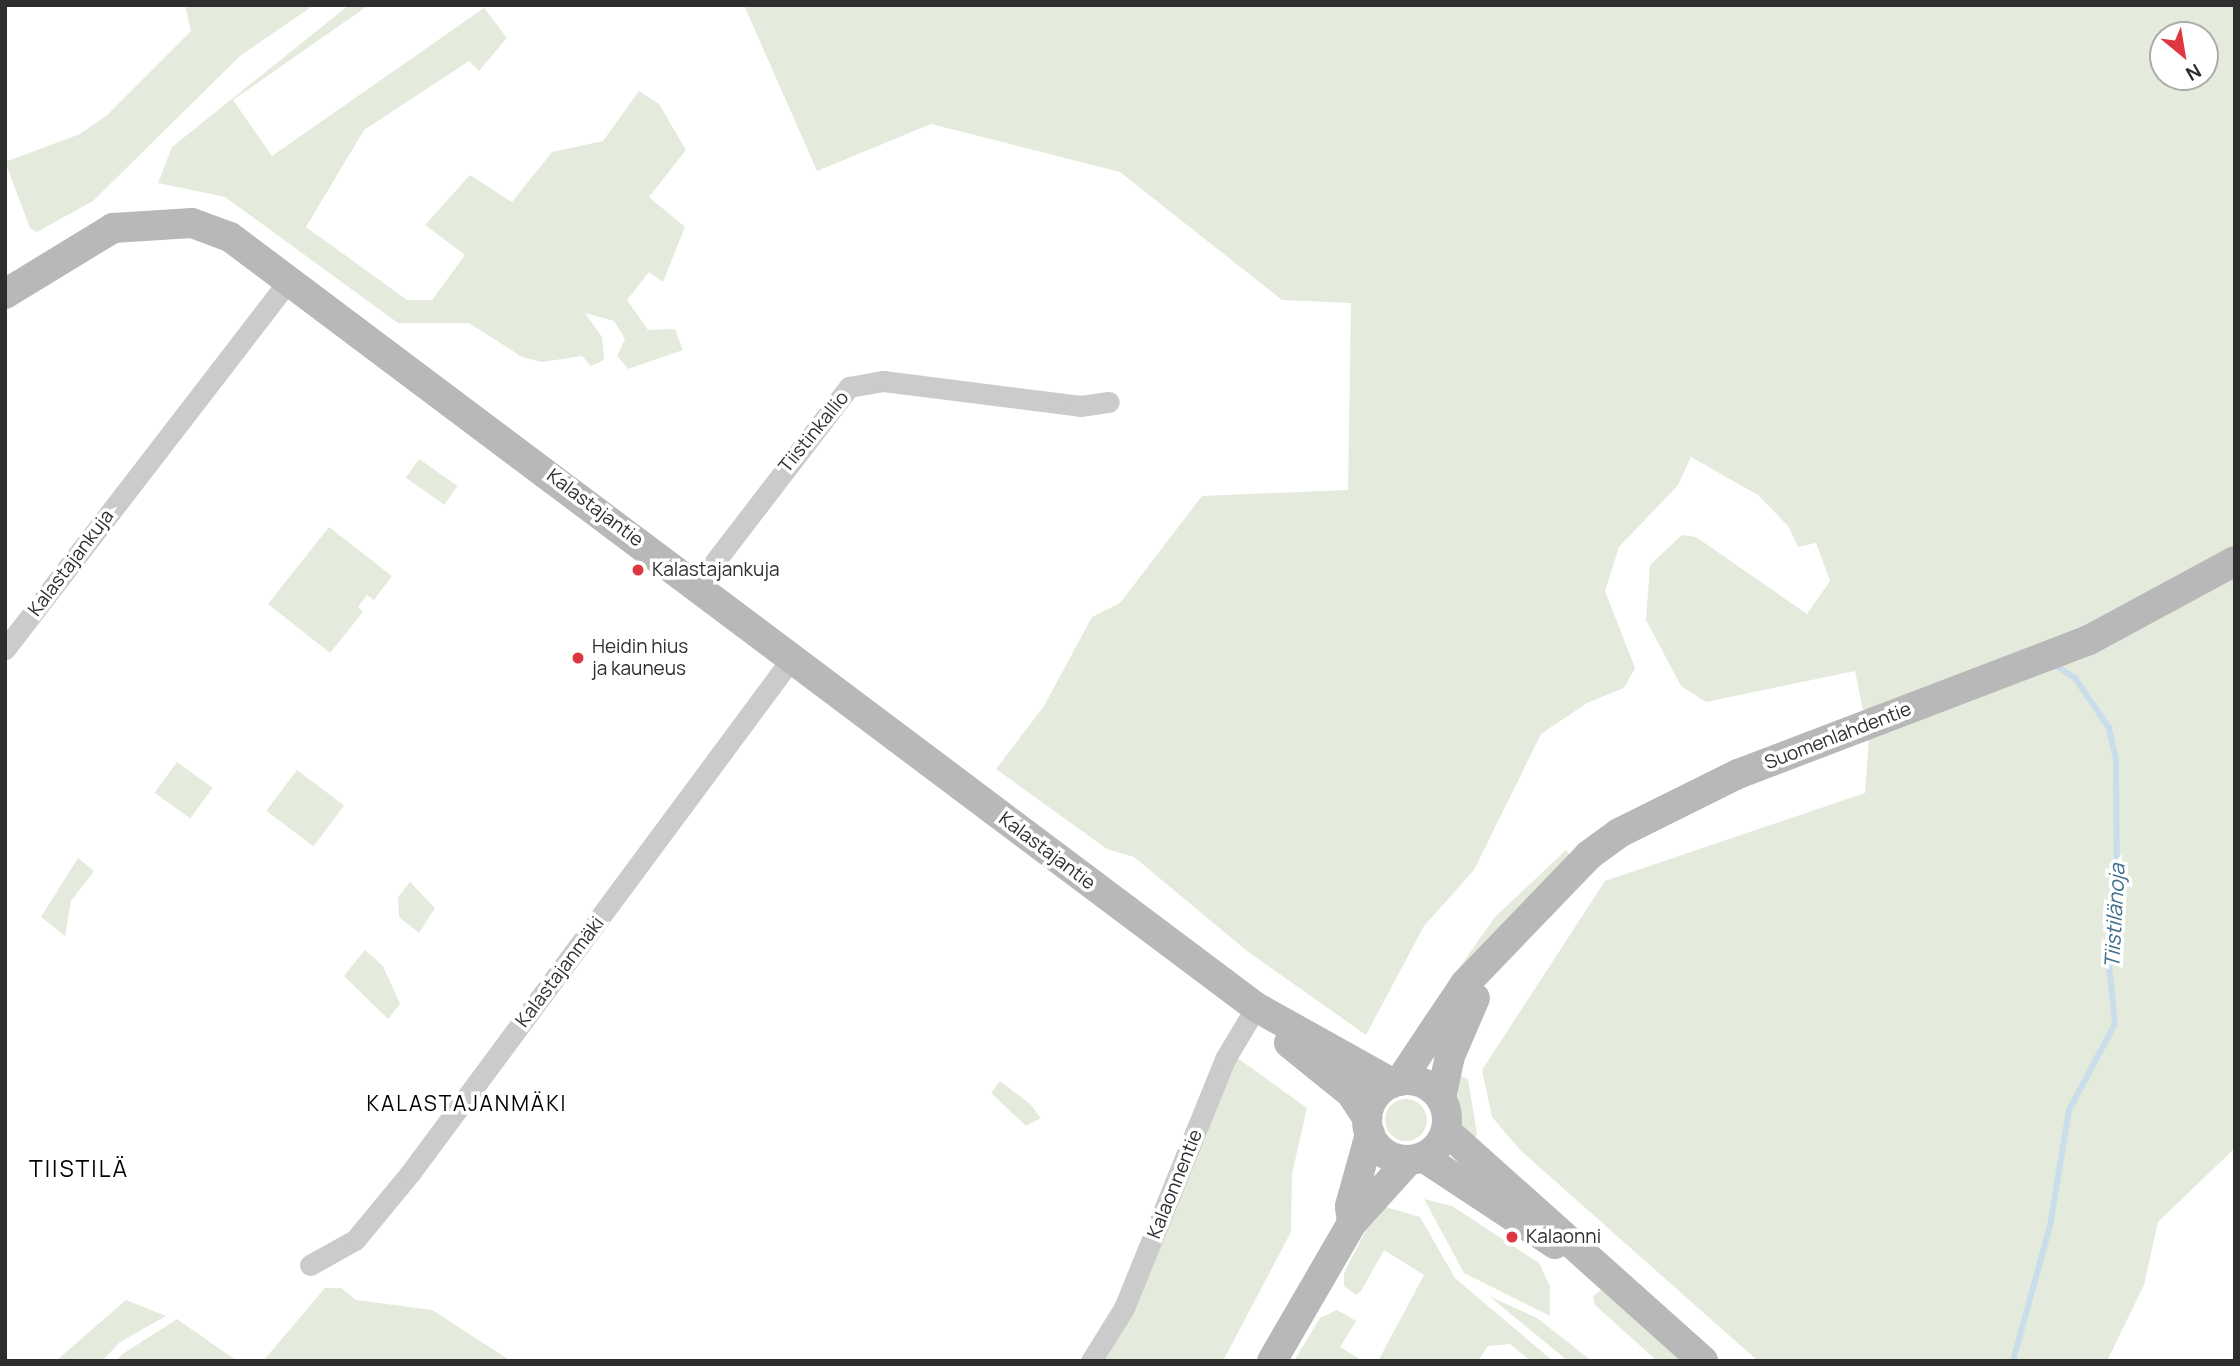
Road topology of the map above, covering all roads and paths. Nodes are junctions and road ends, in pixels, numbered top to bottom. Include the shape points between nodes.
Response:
1 (291, 278) junction
2 (5, 294) edge
3 (1109, 402) dead end
4 (2235, 561) edge
5 (697, 585) junction
6 (5, 649) edge
7 (792, 658) junction
8 (1483, 971) junction
9 (1256, 1007) junction
10 (1396, 1082) junction
11 (1441, 1098) junction
12 (1369, 1126) junction
13 (1446, 1131) junction
14 (1416, 1158) junction
15 (1352, 1223) junction
16 (1584, 1257) junction
17 (310, 1265) dead end
18 (1091, 1361) edge
19 (1272, 1361) edge
20 (1703, 1361) edge

1 - 2 main road, Kalastajantie via 230,237 192,223 148,222 86,239
1 - 5 main road, Kalastajantie
1 - 6 street, Kalastajankuja
3 - 5 street, Tiistinkallio via 1080,406 883,381 849,387
4 - 8 main road, Suomenlahdentie via 2089,640 1738,774 1668,806 1589,855
5 - 7 main road, Kalastajantie
7 - 9 main road, Kalastajantie
7 - 17 street, Kalastajanmäki via 411,1172 355,1240
8 - 10 main road, Suomenlahdentie via 1465,984
8 - 11 main road, Suomenlahdentie
9 - 10 main road, Kalastajantie
9 - 12 main road, Kalastajantie via 1276,1034 1351,1093
9 - 18 street, Kalaonnentie via 1225,1059 1124,1308
10 - 11 main road via 1423,1083
10 - 12 main road via 1372,1101
11 - 13 main road
12 - 14 main road via 1390,1156
12 - 15 main road via 1350,1206
13 - 14 main road
13 - 16 main road
14 - 15 main road
14 - 16 main road via 1532,1232
15 - 19 main road
16 - 20 main road

